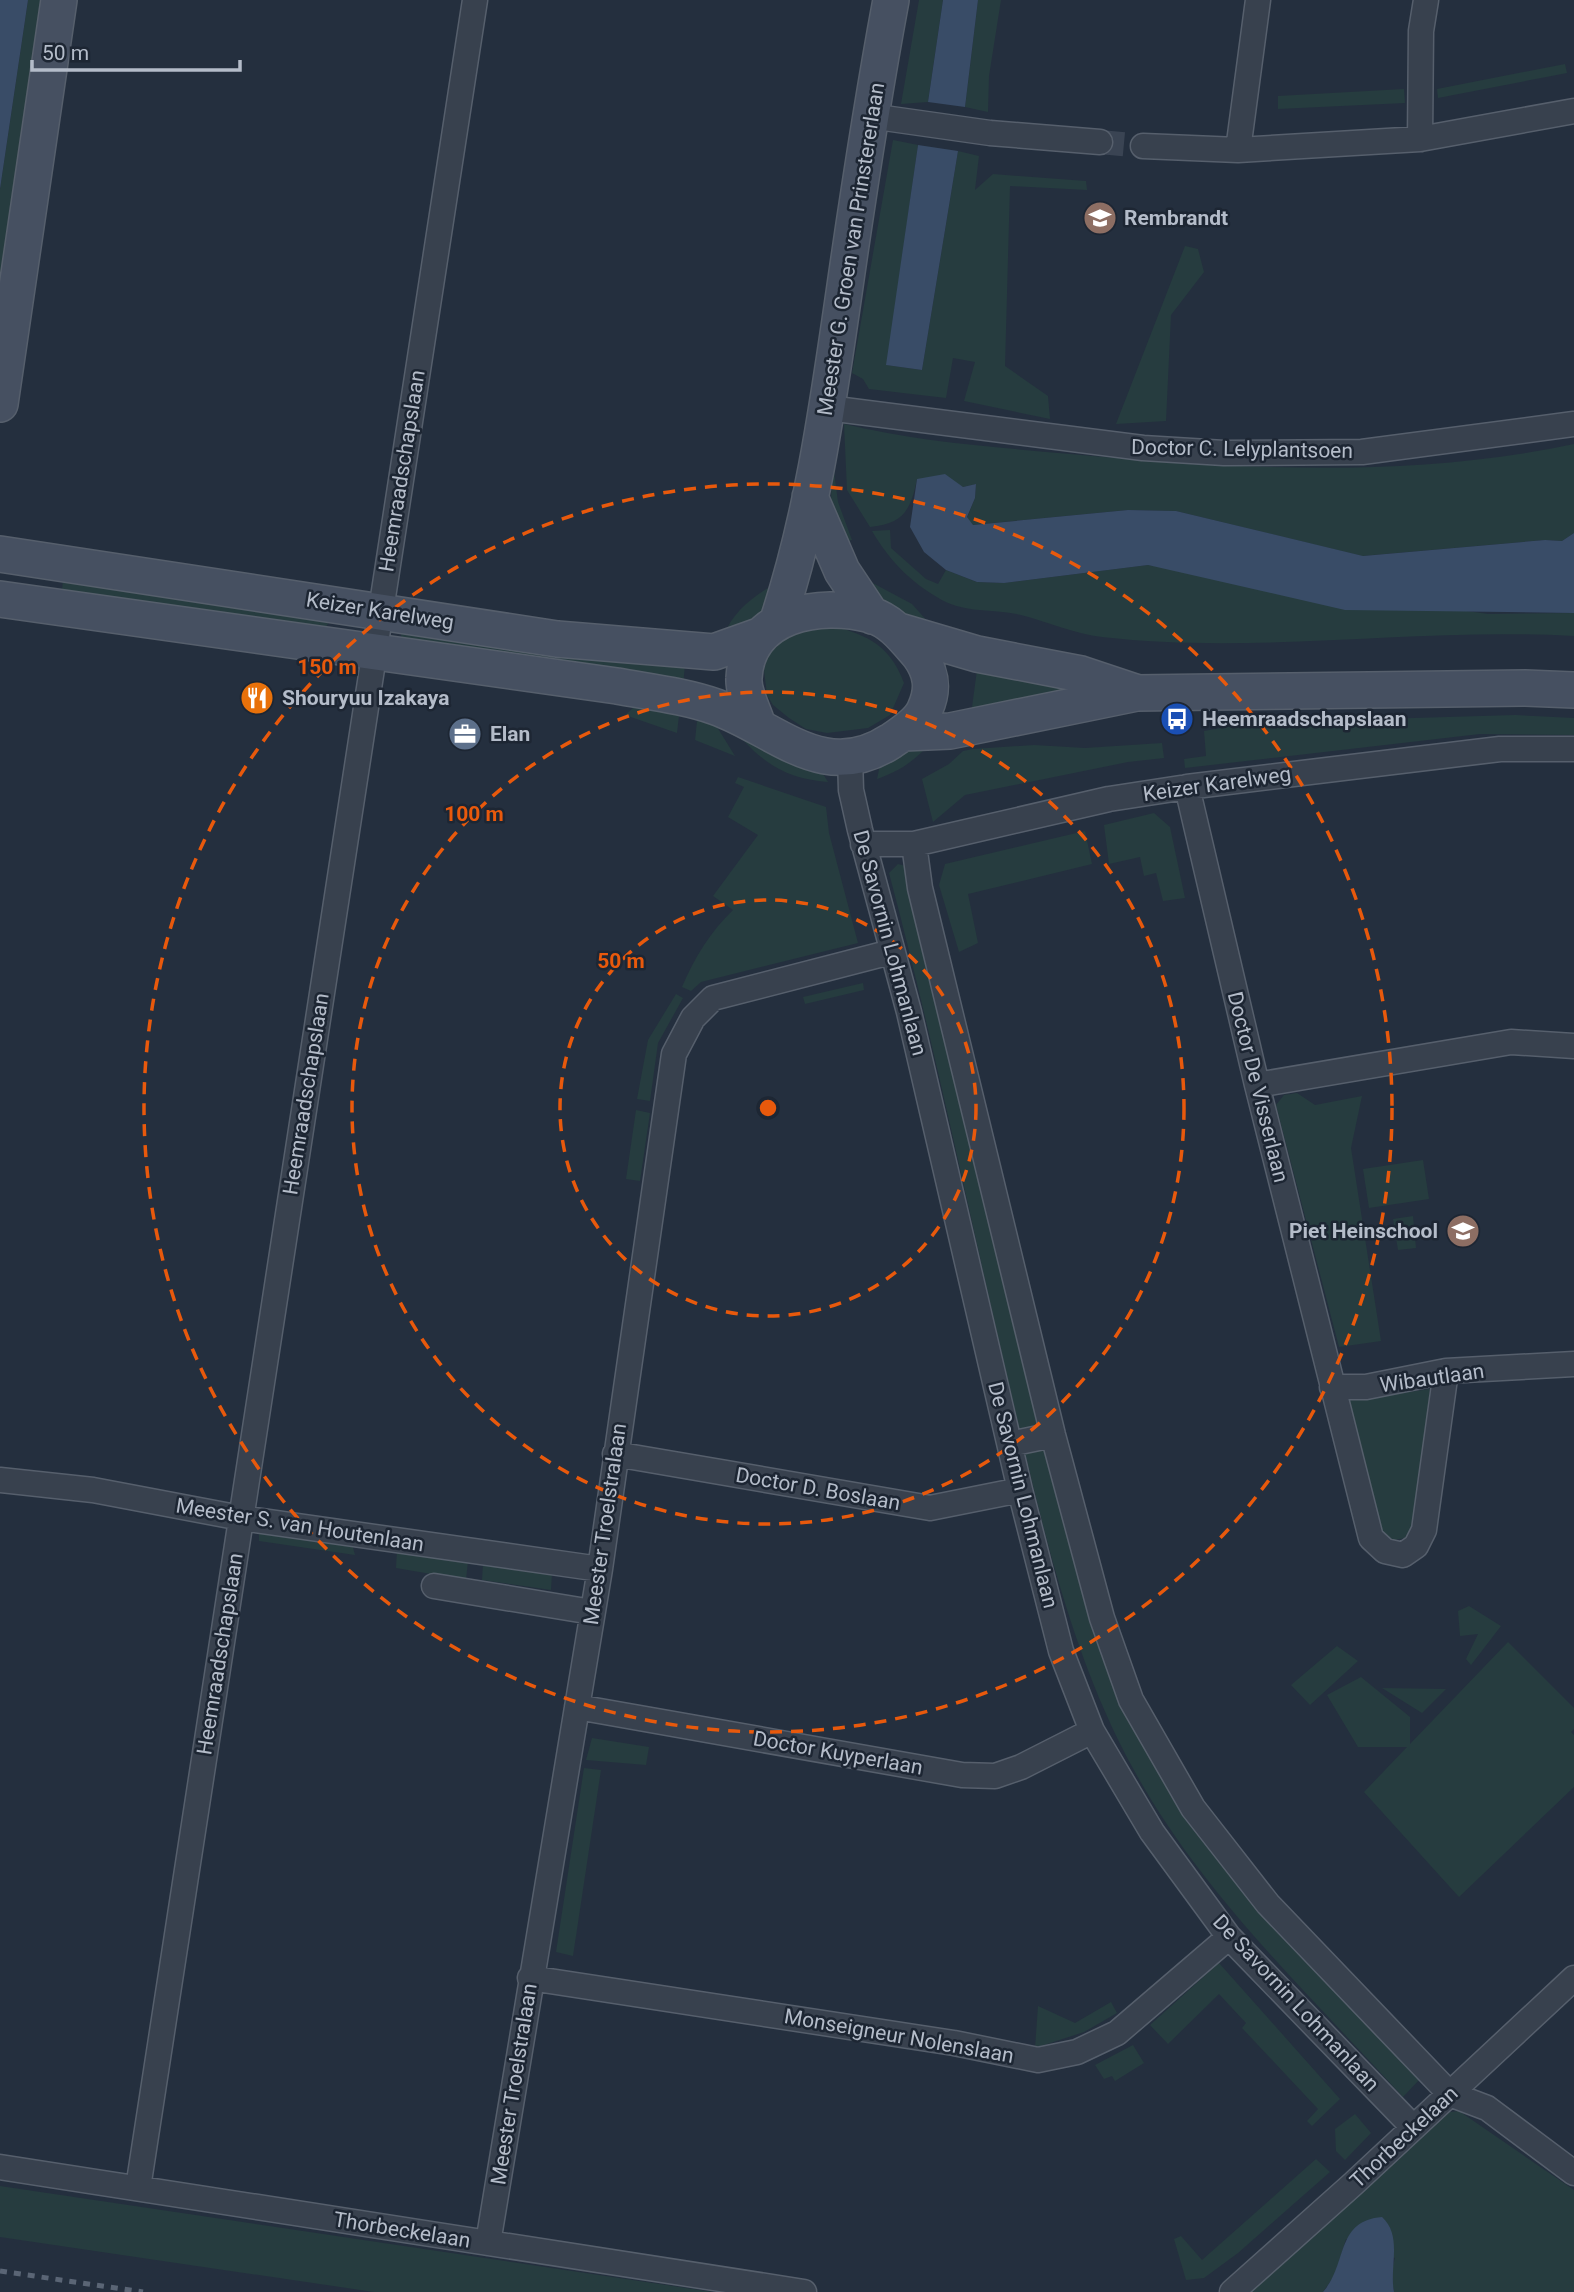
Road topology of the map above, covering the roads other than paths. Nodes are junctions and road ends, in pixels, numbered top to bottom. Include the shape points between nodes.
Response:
1 (59, 0) edge
2 (475, 0) edge
3 (891, 0) edge
4 (1258, 0) edge
5 (1426, 0) edge
6 (1574, 111) edge
7 (870, 116) junction
8 (1420, 139) junction
9 (1100, 142) tunnel mouth
10 (1143, 146) tunnel mouth
11 (1238, 150) junction
12 (0, 404) edge
13 (828, 408) junction
14 (1574, 424) edge
15 (810, 498) junction
16 (0, 554) edge
17 (0, 599) edge
18 (380, 612) junction
19 (885, 623) junction
20 (769, 628) junction
21 (374, 654) junction
22 (1574, 690) edge
23 (1137, 693) junction
24 (757, 723) junction
25 (904, 733) junction
26 (1574, 750) edge
27 (849, 757) junction
28 (1186, 787) junction
29 (863, 844) junction
30 (915, 844) junction
31 (891, 952) junction
32 (1574, 1046) edge
33 (1257, 1085) junction
34 (1574, 1364) edge
35 (1446, 1371) junction
36 (1332, 1387) junction
37 (1053, 1435) junction
38 (1010, 1444) junction
39 (615, 1454) junction
40 (0, 1480) edge
41 (1020, 1490) junction
42 (241, 1518) junction
43 (600, 1569) junction
44 (434, 1586) dead end
45 (592, 1612) junction
46 (577, 1707) junction
47 (1092, 1731) junction
48 (1229, 1937) junction
49 (530, 1978) junction
50 (1574, 1978) edge
51 (1450, 2094) junction
52 (1412, 2126) junction
53 (0, 2167) edge
54 (1574, 2173) edge
55 (138, 2188) junction
56 (488, 2243) junction
57 (804, 2292) edge
58 (1232, 2292) edge

1 - 12 main road
2 - 18 street, Heemraadschapslaan
3 - 7 main road, Meester G. Groen van Prinstererlaan
4 - 11 street
5 - 8 street via 1421,31
6 - 8 street
7 - 9 street
7 - 13 main road, Meester G. Groen van Prinstererlaan
8 - 11 street
10 - 11 street
13 - 14 street, Doctor C. Lelyplantsoen via 1143,448 1224,453 1362,452
13 - 15 main road, Meester G. Groen van Prinstererlaan
15 - 19 main road via 842,571
15 - 20 main road, Meester G. Groen van Prinstererlaan via 800,552
16 - 18 main road, Keizer Karelweg
17 - 21 main road, Keizer Karelweg
18 - 20 main road, Keizer Karelweg via 557,639 715,652
18 - 21 street, Heemraadschapslaan
19 - 20 main road via 809,612
19 - 23 main road via 977,654 1081,674
19 - 25 main road via 928,667 932,689 924,712
20 - 24 main road via 747,656 744,681
21 - 24 main road, Keizer Karelweg via 617,686 713,706
21 - 42 street, Heemraadschapslaan
22 - 23 main road
23 - 25 main road via 950,731
24 - 27 main road via 792,747 820,757
25 - 27 main road via 883,746
26 - 28 street, Keizer Karelweg via 1500,749
27 - 29 street, De Savornin Lohmanlaan
28 - 30 street, Keizer Karelweg via 1109,799
28 - 33 street, Doctor De Visserlaan
29 - 30 street, Keizer Karelweg
29 - 31 street, De Savornin Lohmanlaan
30 - 37 street, De Savornin Lohmanlaan via 920,888
31 - 38 street, De Savornin Lohmanlaan
31 - 39 street, Meester Troelstralaan via 713,998 693,1018 674,1054
32 - 33 street via 1511,1042
33 - 36 street, Doctor De Visserlaan
34 - 35 street, Wibautlaan
35 - 36 street, Wibautlaan via 1366,1387
35 - 36 street, Doctor De Visserlaan via 1424,1530 1416,1546 1403,1555 1385,1551 1371,1538
37 - 38 street
37 - 51 street, De Savornin Lohmanlaan via 1102,1618 1131,1700 1202,1819 1268,1904
38 - 41 street, De Savornin Lohmanlaan
39 - 41 street, Doctor D. Boslaan via 930,1508
39 - 43 street, Meester Troelstralaan
40 - 42 street, Meester S. van Houtenlaan via 93,1490
41 - 47 street, De Savornin Lohmanlaan via 1061,1651
42 - 43 street, Meester S. van Houtenlaan
42 - 55 street, Heemraadschapslaan
43 - 45 street, Meester Troelstralaan
44 - 45 street, Meester S. van Houtenlaan
45 - 46 street, Meester Troelstralaan
46 - 47 street, Doctor Kuyperlaan via 962,1775 995,1776
46 - 49 street, Meester Troelstralaan
47 - 48 street, De Savornin Lohmanlaan via 1152,1832
48 - 49 street, Monseigneur Nolenslaan via 1117,2033 1077,2052 1038,2060 931,2039
48 - 52 street, De Savornin Lohmanlaan
49 - 56 street, Meester Troelstralaan
50 - 51 street, Thorbeckelaan
51 - 52 street, Thorbeckelaan
51 - 54 street via 1487,2109
52 - 58 street, Thorbeckelaan
53 - 55 street, Thorbeckelaan
55 - 56 street, Thorbeckelaan
56 - 57 street, Thorbeckelaan

